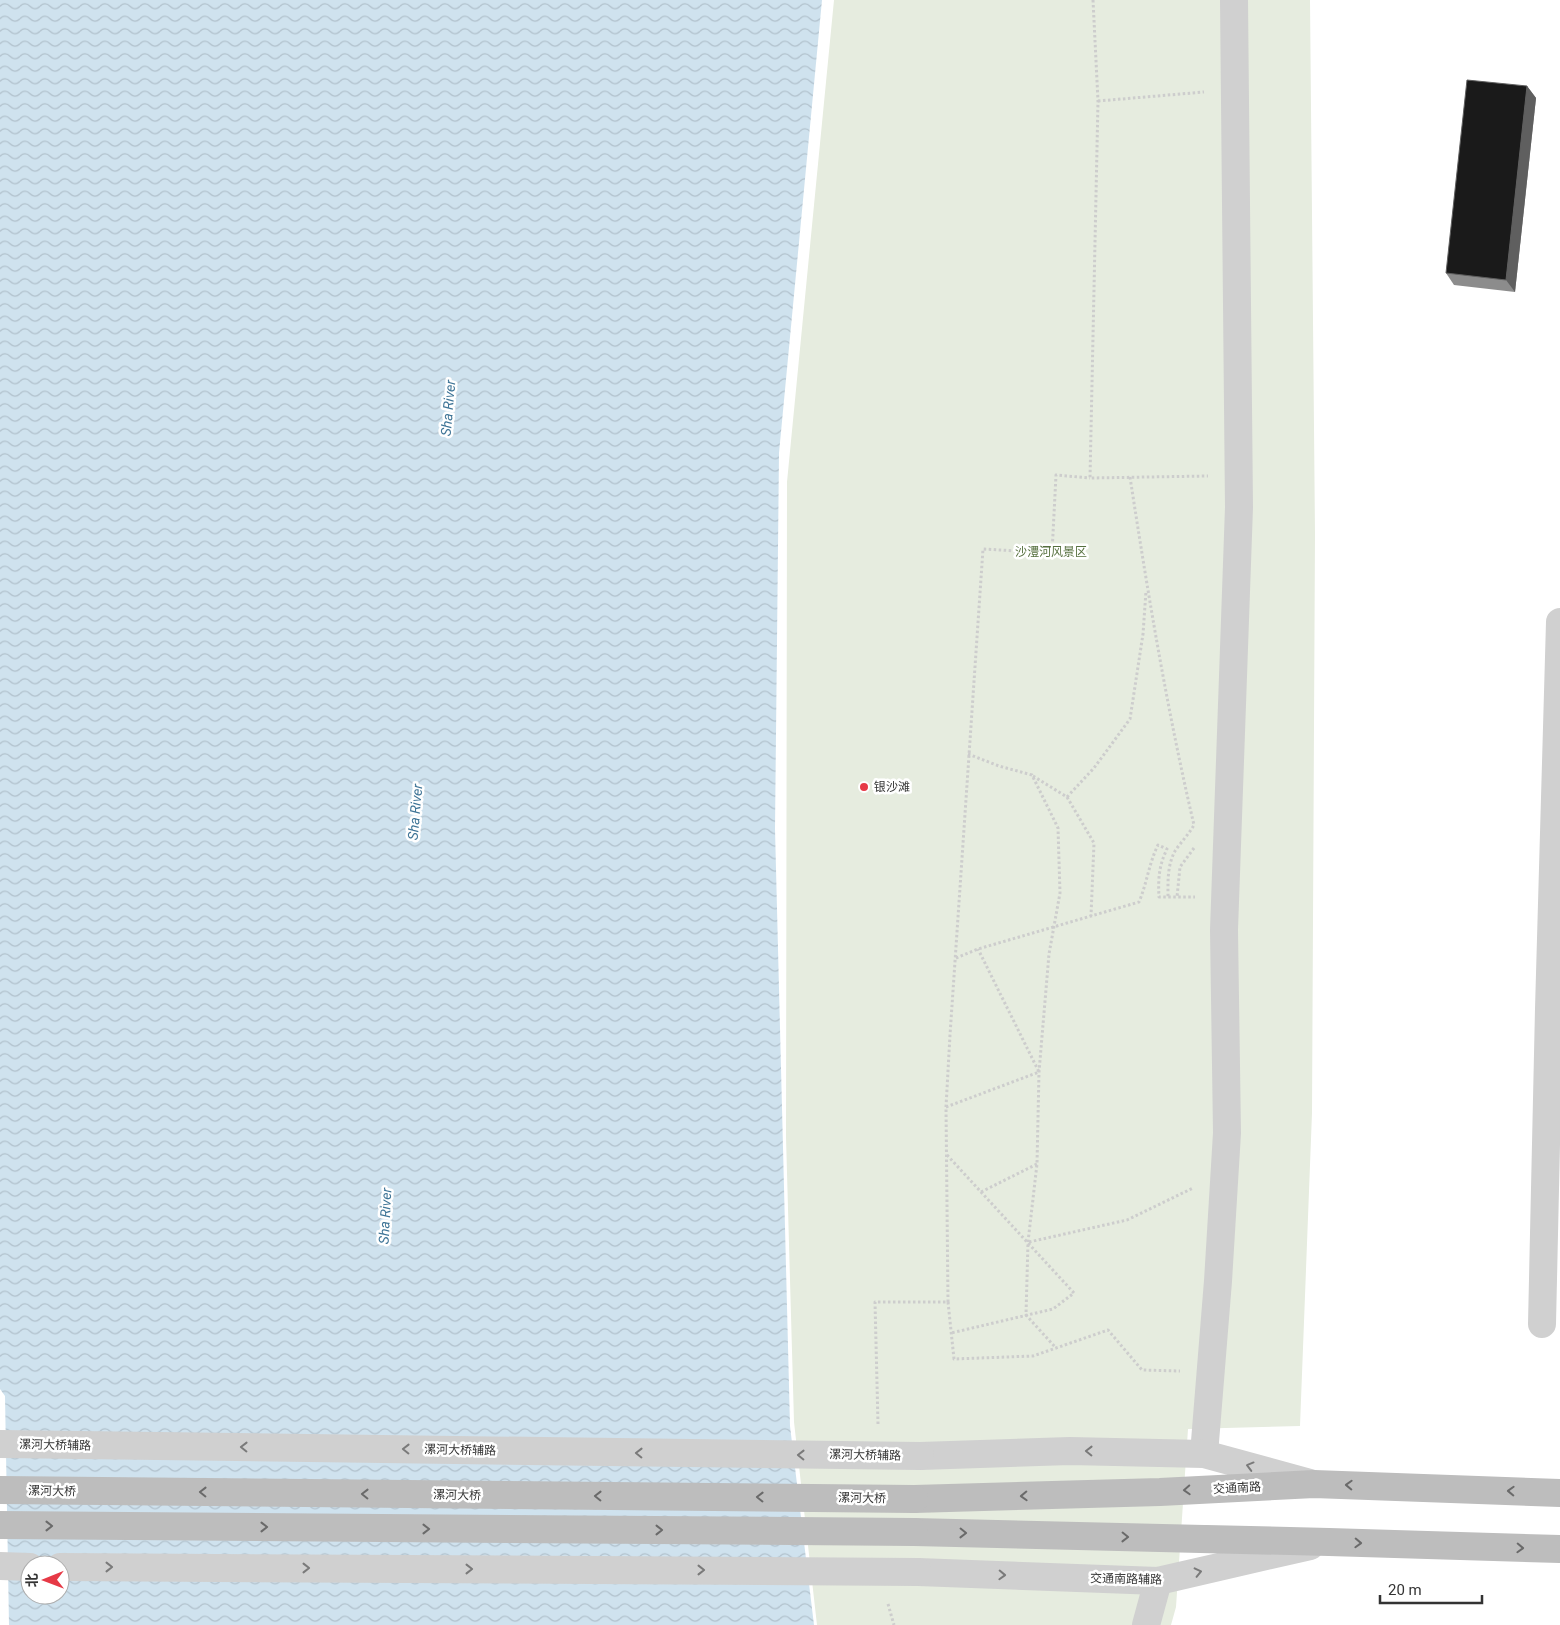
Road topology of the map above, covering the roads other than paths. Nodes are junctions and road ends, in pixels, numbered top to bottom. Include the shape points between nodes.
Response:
1 (1234, 0) edge
2 (1560, 622) edge
3 (1554, 1009) edge
4 (1542, 1324) dead end
5 (0, 1444) edge
6 (1204, 1454) junction
7 (1314, 1484) junction
8 (0, 1490) edge
9 (1560, 1493) edge
10 (914, 1499) joint
11 (0, 1526) edge
12 (1329, 1542) junction
13 (1560, 1549) edge
14 (0, 1566) edge
15 (20, 1567) edge
16 (70, 1567) edge
17 (1158, 1581) junction
18 (1146, 1625) edge

1 - 6 street via 1239,506 1224,930 1227,1133
2 - 3 street
3 - 4 street
6 -> 5 street, 漯河大桥辅路, bridge via 1070,1451 920,1456
7 -> 6 street
9 -> 7 main road, 交通南路
7 -> 10 main road, 交通南路
10 -> 8 main road, 漯河大桥, bridge
11 -> 12 main road, bridge via 914,1532
12 -> 13 main road
17 -> 12 street, 交通南路辅路
14 - 15 street
16 -> 17 street, 交通南路辅路, bridge via 918,1572
17 - 18 street

